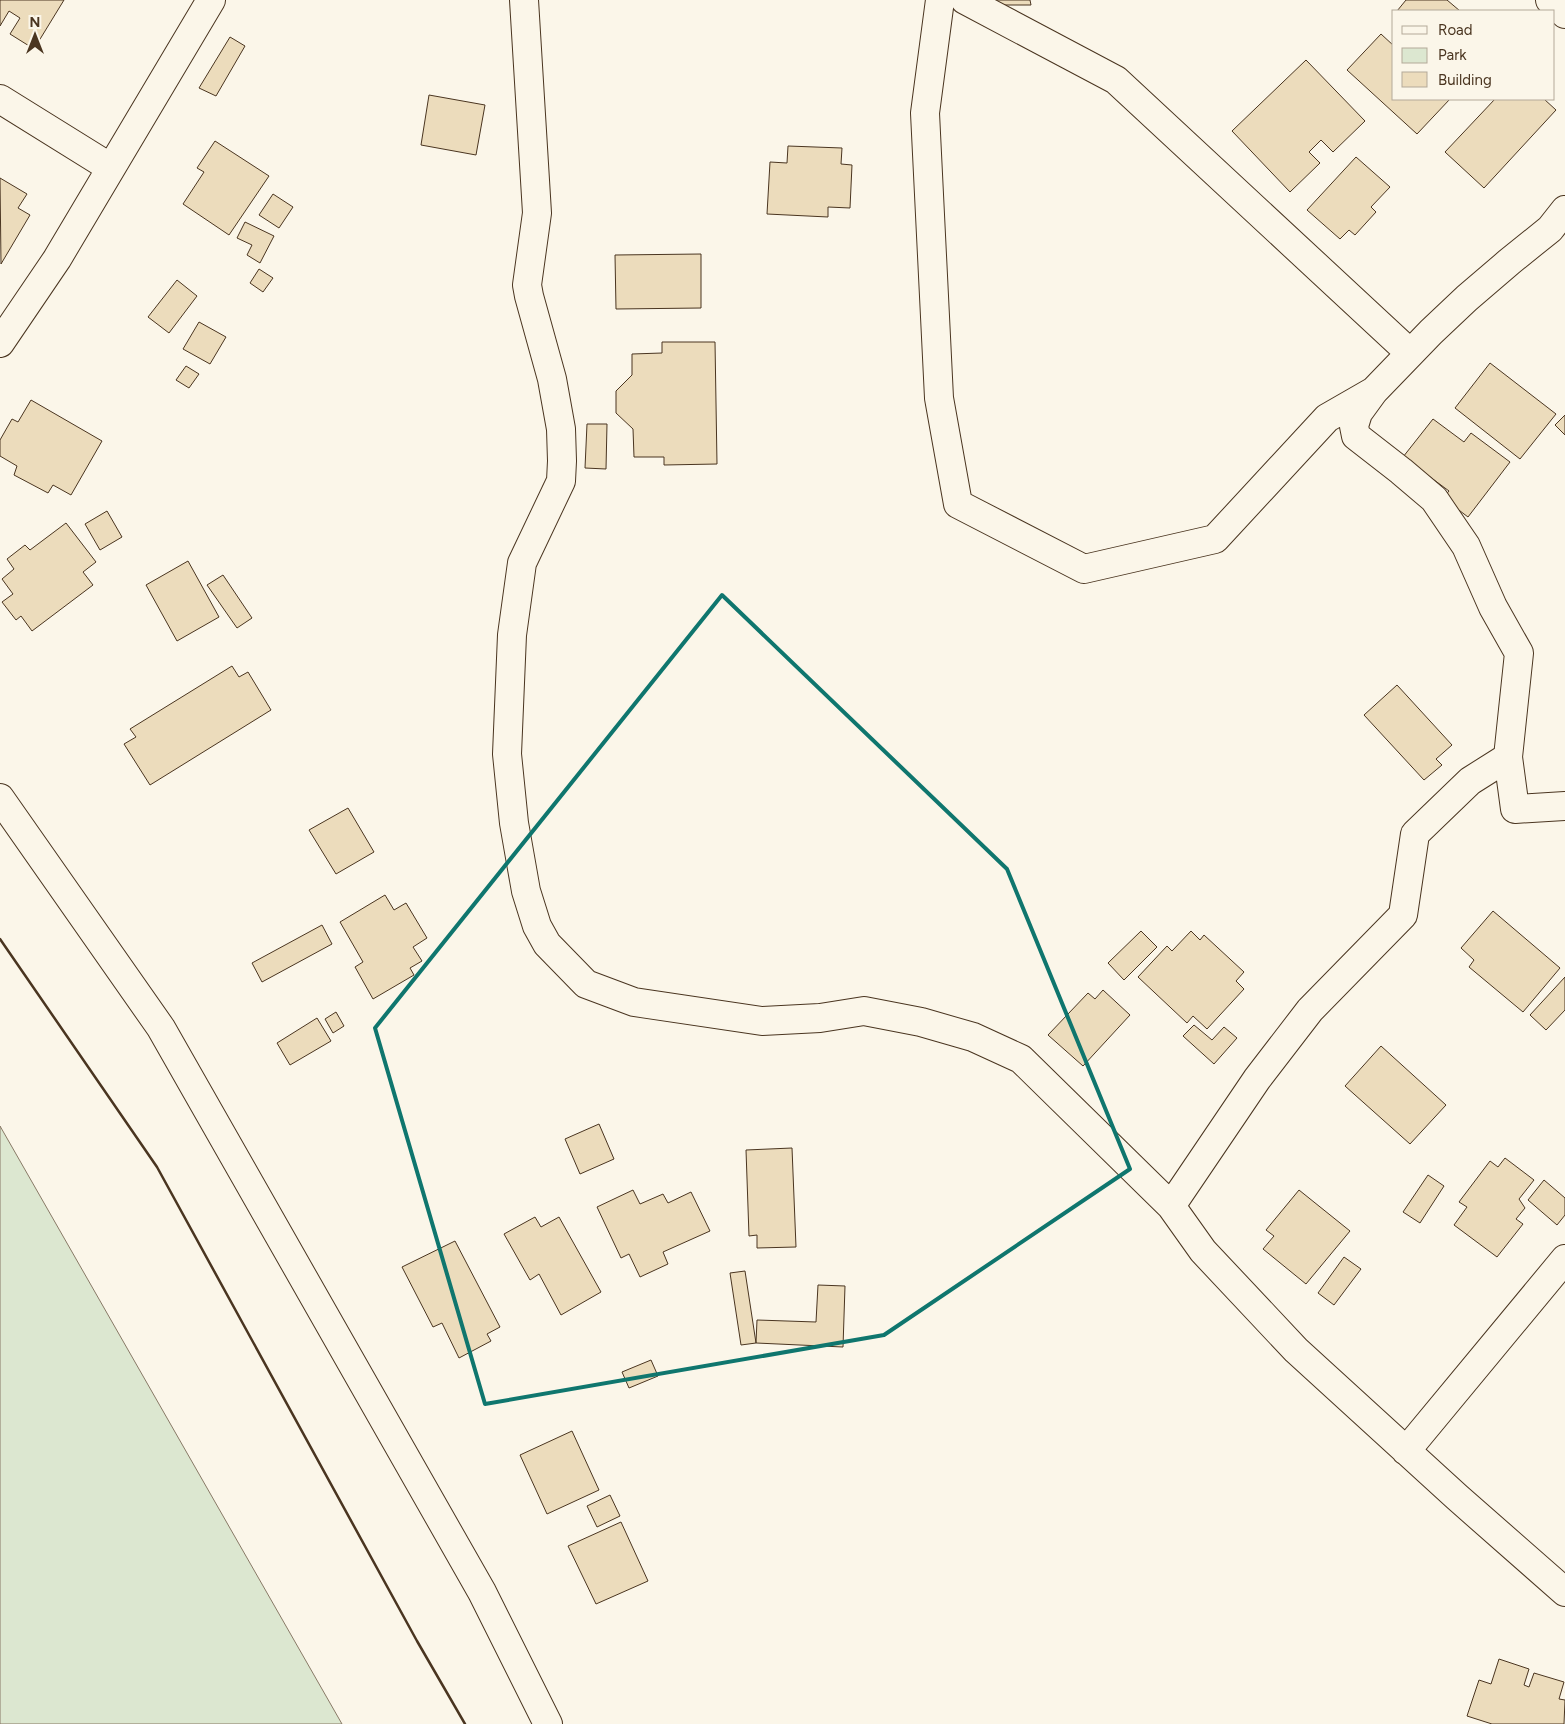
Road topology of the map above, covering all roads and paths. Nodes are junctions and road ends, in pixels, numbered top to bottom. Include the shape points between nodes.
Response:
1 (211, 0) edge
2 (524, 0) edge
3 (940, 0) edge
4 (965, 0) edge
5 (1550, 0) edge
6 (1565, 14) edge
7 (0, 99) edge
8 (111, 168) junction
9 (1565, 210) edge
10 (0, 343) edge
11 (1410, 353) junction
12 (1374, 391) junction
13 (1508, 757) junction
14 (0, 798) edge
15 (1565, 806) edge
16 (1171, 1206) junction
17 (1565, 1259) edge
18 (1406, 1450) junction
19 (1565, 1592) edge
20 (548, 1724) edge

1 - 8 street
2 - 16 street via 537,213 528,285 552,379 561,429 562,461 561,481 522,563 509,683 507,754 512,806 526,891 537,926 547,944 586,984 634,1002 762,1021 820,1018 864,1011 921,1022 973,1037 1021,1059
3 - 12 street via 925,113 939,398 958,504 1084,569 1214,539 1327,418
4 - 11 street via 1116,80
5 - 6 street
7 - 8 street
8 - 10 street via 57,259
9 - 11 street via 1550,229 1467,298
11 - 12 street
12 - 13 street via 1358,413 1354,426 1356,436 1434,499 1466,546 1493,607 1519,653
13 - 15 street via 1515,810
13 - 16 street via 1470,781 1415,834 1403,915 1310,1010 1257,1079
14 - 20 street via 161,1028 482,1592
16 - 18 street via 1203,1251 1296,1350
17 - 18 street
18 - 19 street

